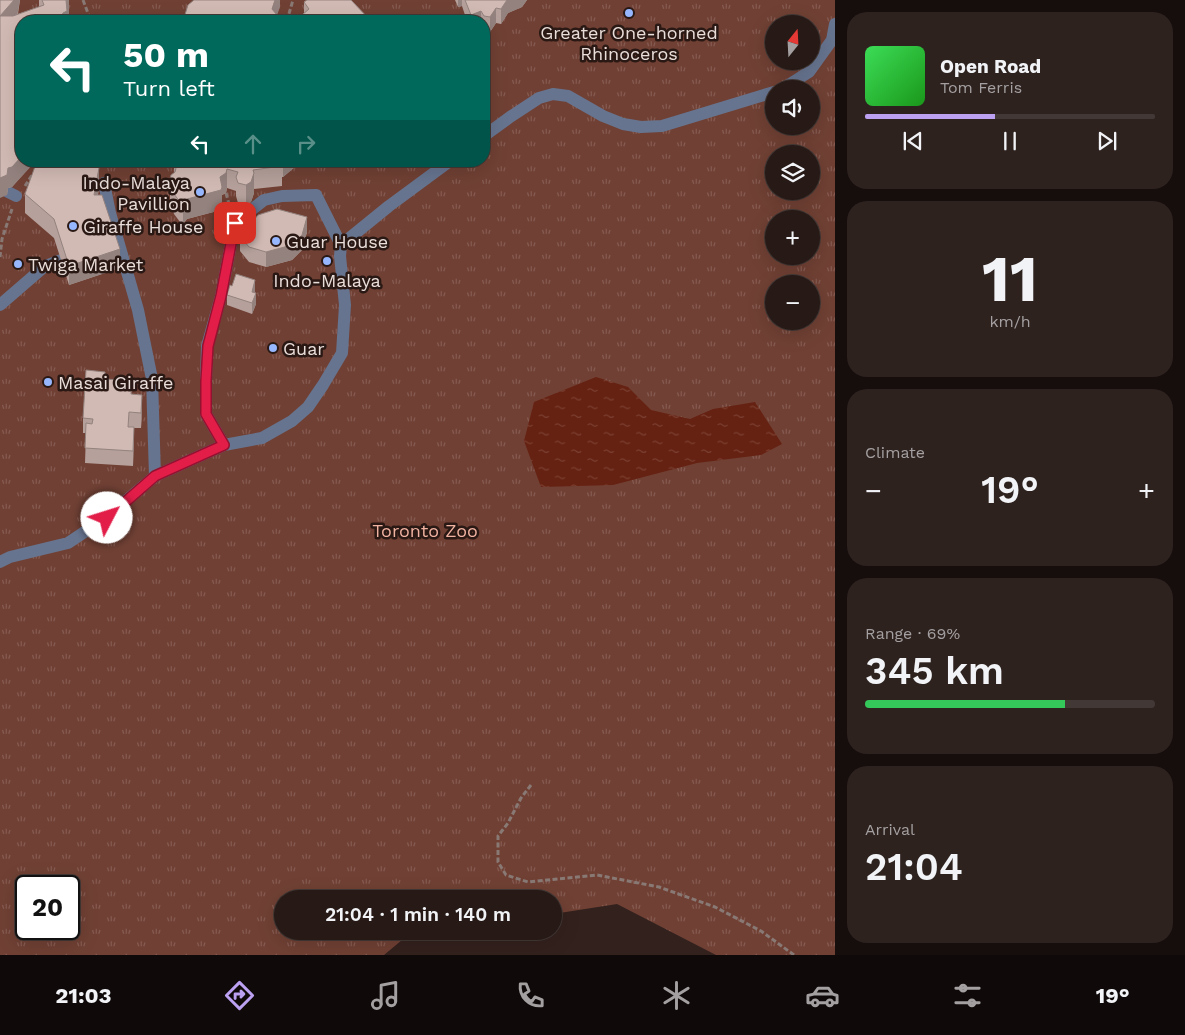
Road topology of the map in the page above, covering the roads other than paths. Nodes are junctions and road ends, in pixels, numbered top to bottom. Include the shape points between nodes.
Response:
1 (835, 24) edge
2 (796, 80) edge
3 (765, 95) edge
4 (490, 132) edge
5 (442, 167) edge
6 (104, 183) dead end
7 (341, 245) junction
8 (61, 260) edge
9 (0, 305) edge
10 (224, 445) junction
11 (155, 476) junction
12 (0, 562) edge

1 - 2 street via 832,40 809,72
3 - 4 street via 662,126 641,127 623,124 568,96 553,94 539,98
5 - 7 street
6 - 11 street via 138,310 152,379
7 - 10 street via 345,305 342,353 323,386 308,407 292,421 262,438
7 - 10 street via 316,195 264,200 235,223 208,346 206,372 206,414
8 - 9 street via 45,266
10 - 11 street
11 - 12 street via 107,518 68,543

